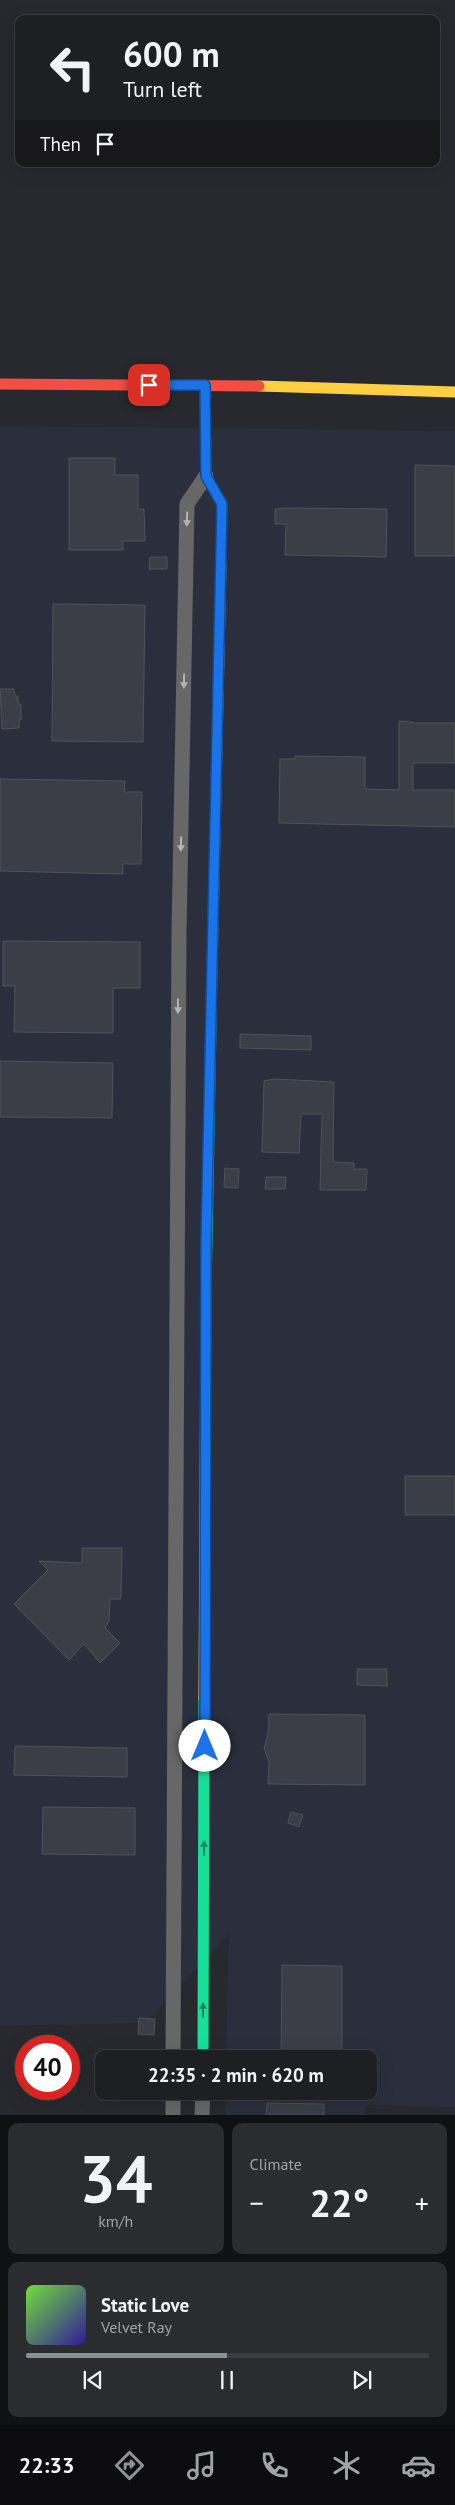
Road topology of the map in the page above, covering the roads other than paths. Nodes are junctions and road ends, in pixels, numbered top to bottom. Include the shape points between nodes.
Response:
1 (0, 384) edge
2 (205, 385) junction
3 (455, 392) edge
4 (206, 476) junction
5 (173, 2050) edge
6 (203, 2050) edge
7 (173, 2100) edge
8 (203, 2100) edge
9 (173, 2115) edge
10 (202, 2115) edge

1 - 2 street
2 - 3 street
2 - 4 street
4 -> 5 street via 187,504 178,933
6 -> 4 street via 206,1243 222,504
7 - 9 street
8 - 10 street

